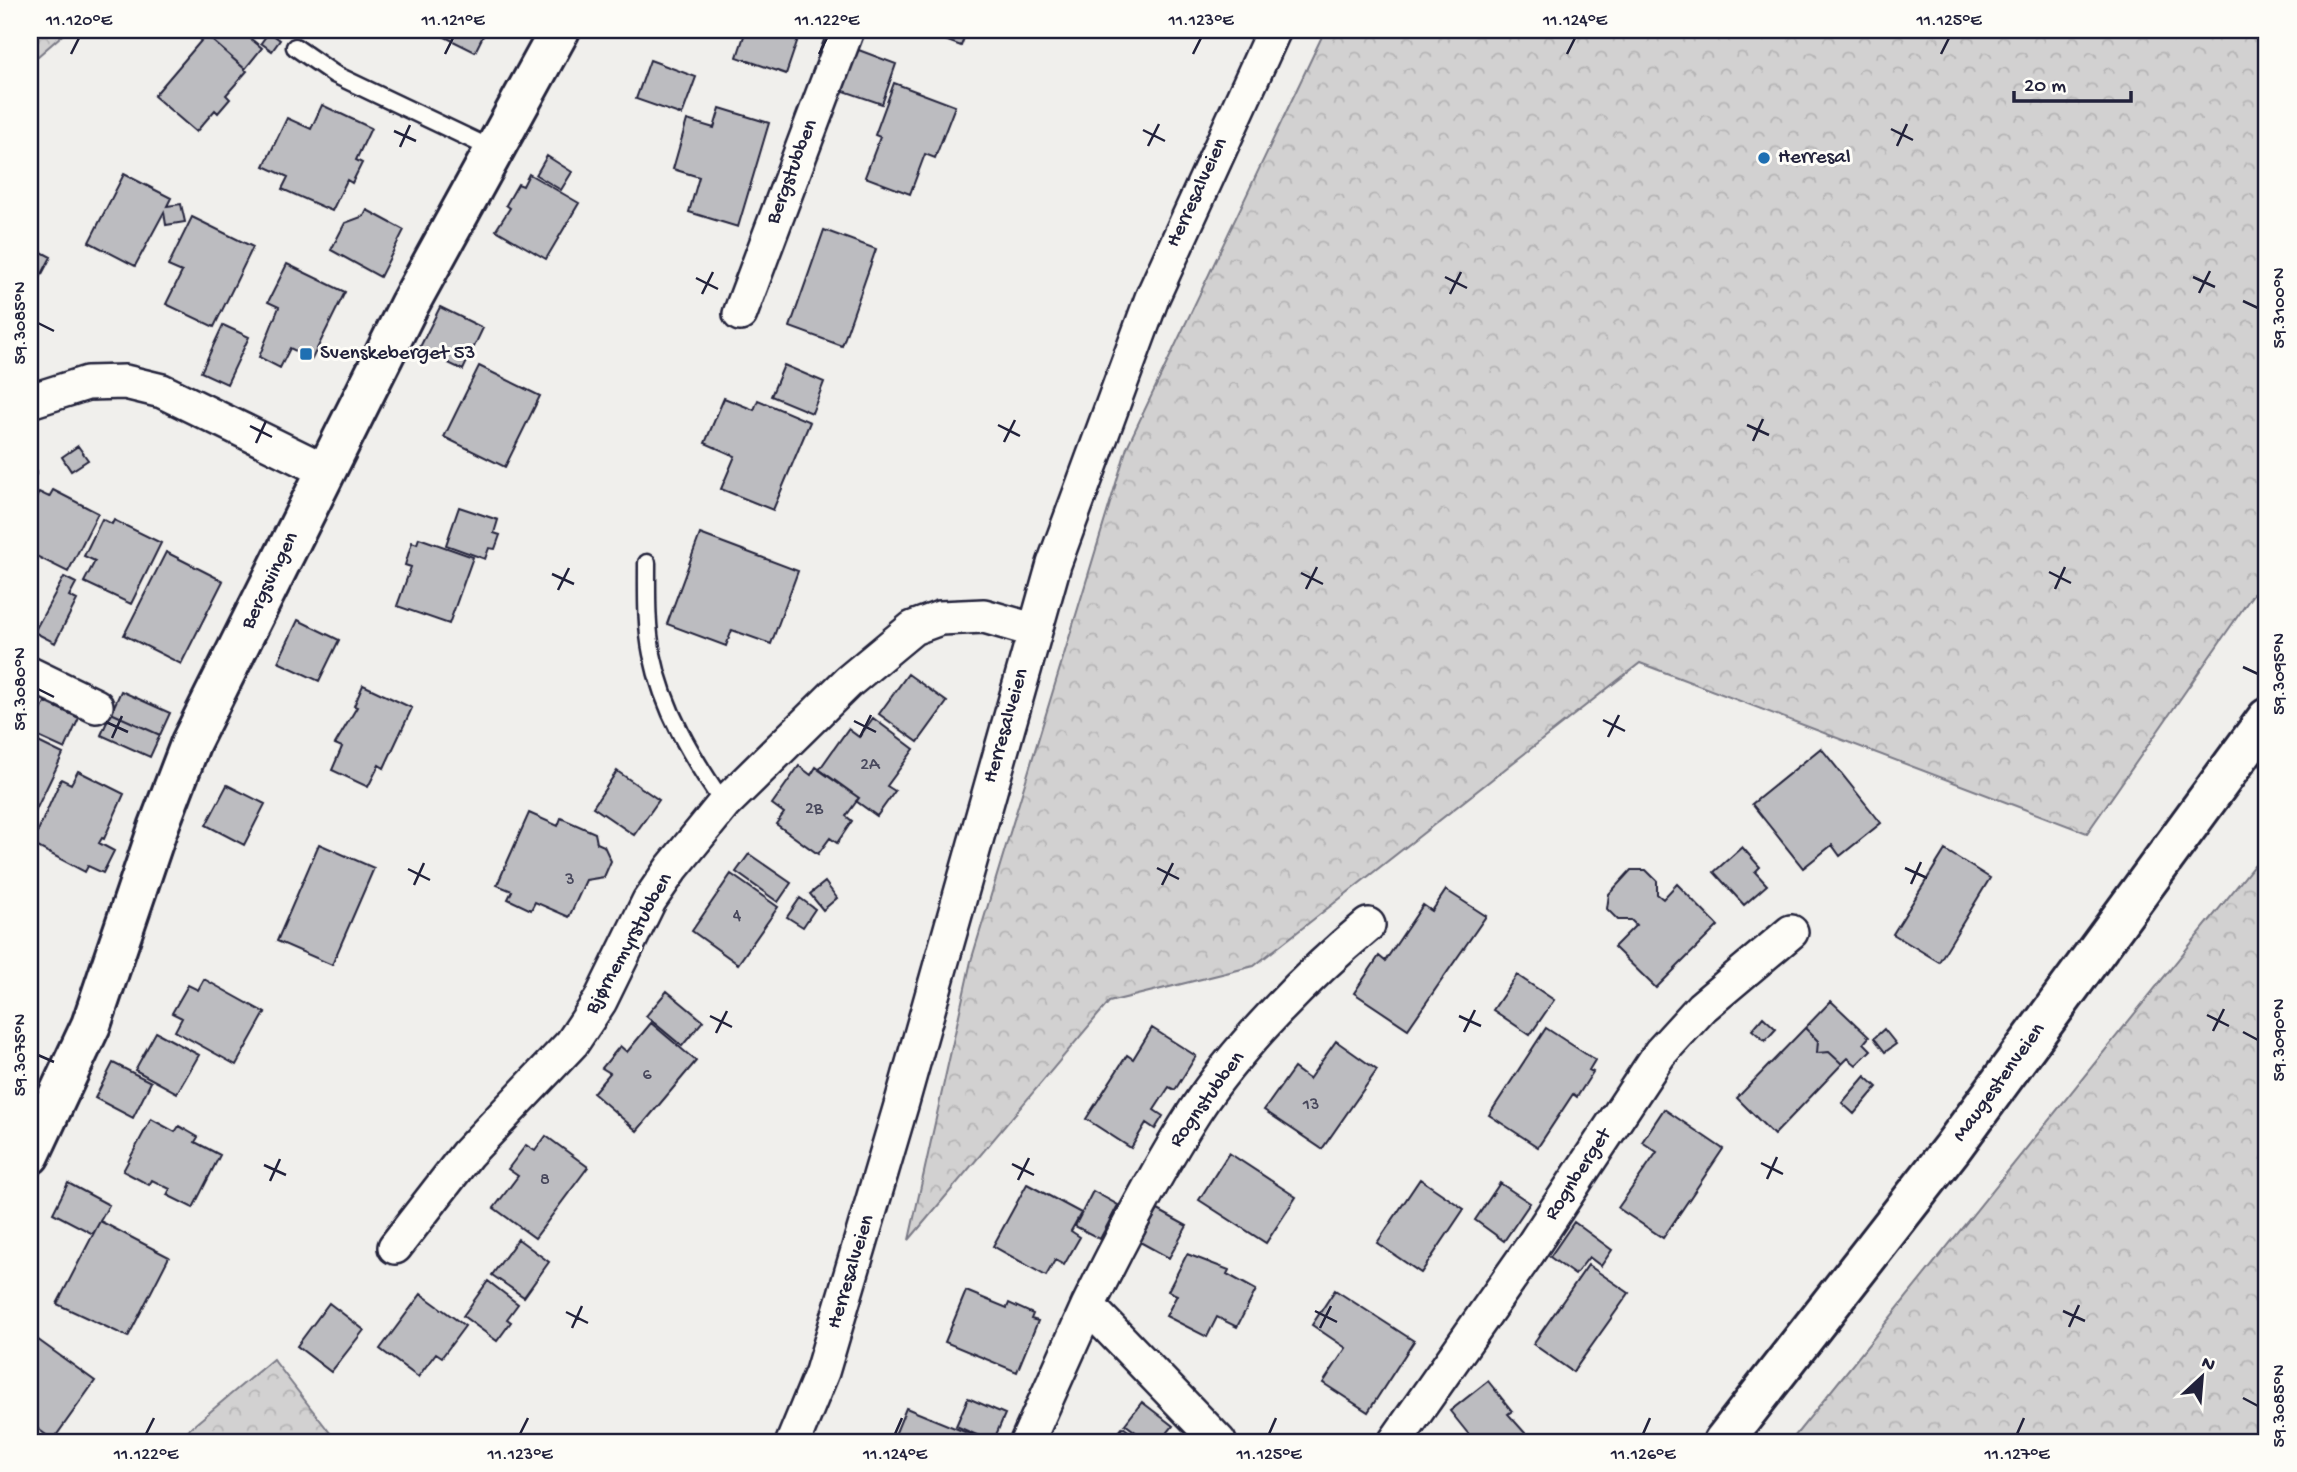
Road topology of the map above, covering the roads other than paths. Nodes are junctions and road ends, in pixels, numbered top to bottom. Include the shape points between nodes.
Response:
1 (560, 30) edge
2 (847, 30) edge
3 (1274, 30) edge
4 (295, 47) dead end
5 (492, 149) junction
6 (740, 314) dead end
7 (30, 401) edge
8 (326, 471) junction
9 (647, 563) dead end
10 (1033, 631) junction
11 (30, 674) edge
12 (96, 706) dead end
13 (2267, 718) edge
14 (724, 804) junction
15 (1368, 925) dead end
16 (1791, 932) dead end
17 (30, 1155) edge
18 (395, 1247) dead end
19 (1088, 1306) junction
20 (1213, 1437) edge
21 (793, 1442) edge
22 (1027, 1442) edge
23 (1395, 1442) edge
24 (1723, 1442) edge

1 - 5 street, Bergsvingen
2 - 6 street, Bergstubben
3 - 10 street, Herresalveien via 1138,331
4 - 5 lane via 334,74
5 - 8 street, Bergsvingen
7 - 8 street via 87,383 125,382 162,391
8 - 17 street, Bergsvingen via 191,742 91,1024
9 - 14 lane via 652,654 664,698 694,761
10 - 14 street, Bjørnemyrstubben via 984,616 940,618 913,628 848,682
10 - 21 street, Herresalveien via 899,1115 822,1372
11 - 12 street
13 - 24 street, Maugestenveien via 1952,1148
14 - 18 street, Bjørnemyrstubben via 649,901 600,1001 572,1043 467,1154
15 - 19 street, Rognstubben via 1326,960 1232,1062 1196,1109
16 - 23 street, Rognberget via 1702,1007 1660,1053
19 - 20 street
19 - 22 street, Rognstubben

